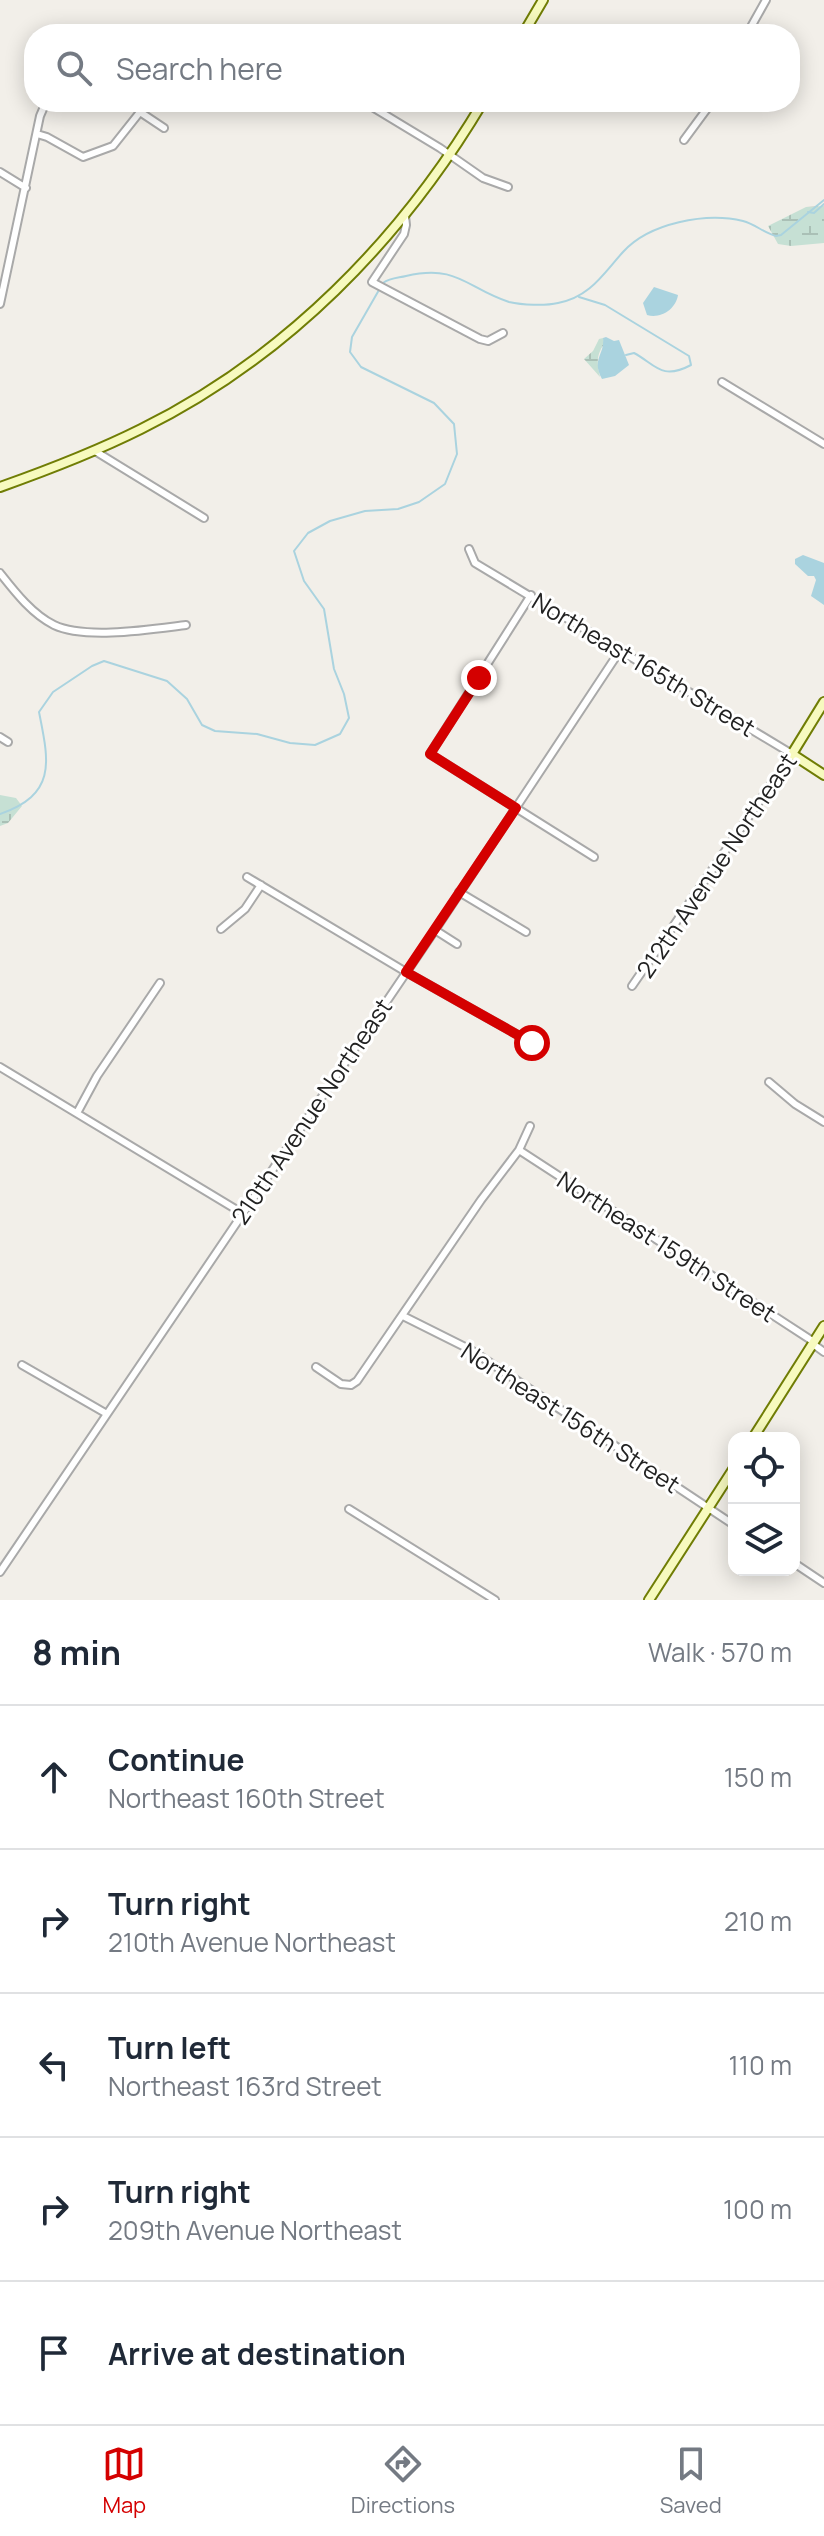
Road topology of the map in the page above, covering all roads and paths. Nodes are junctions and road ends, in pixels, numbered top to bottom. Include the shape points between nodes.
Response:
1 (543, 0) edge
2 (766, 0) edge
3 (529, 24) edge
4 (753, 24) edge
5 (42, 112) edge
6 (380, 112) edge
7 (477, 112) edge
8 (705, 112) edge
9 (164, 128) dead end
10 (37, 134) junction
11 (684, 140) dead end
12 (451, 156) junction
13 (0, 172) edge
14 (508, 187) dead end
15 (26, 188) junction
16 (405, 216) junction
17 (0, 304) edge
18 (503, 333) dead end
19 (722, 382) dead end
20 (824, 444) edge
21 (95, 451) junction
22 (0, 487) edge
23 (204, 518) dead end
24 (469, 549) dead end
25 (0, 573) edge
26 (531, 595) junction
27 (186, 625) dead end
28 (621, 649) junction
29 (824, 702) edge
30 (0, 737) edge
31 (8, 742) dead end
32 (792, 754) junction
33 (824, 775) edge
34 (516, 808) junction
35 (594, 857) dead end
36 (247, 877) dead end
37 (261, 885) junction
38 (459, 892) junction
39 (221, 929) dead end
40 (435, 930) junction
41 (526, 932) dead end
42 (457, 944) dead end
43 (406, 972) junction
44 (160, 983) dead end
45 (632, 986) dead end
46 (532, 1043) dead end
47 (0, 1067) edge
48 (769, 1082) dead end
49 (77, 1113) junction
50 (824, 1122) edge
51 (530, 1126) dead end
52 (519, 1150) junction
53 (242, 1213) junction
54 (403, 1316) junction
55 (824, 1326) edge
56 (814, 1343) junction
57 (824, 1352) edge
58 (22, 1365) dead end
59 (316, 1367) dead end
60 (107, 1414) junction
61 (757, 1432) edge
62 (728, 1478) edge
63 (709, 1508) junction
64 (349, 1509) dead end
65 (728, 1521) edge
66 (800, 1567) edge
67 (0, 1572) edge
68 (824, 1583) edge
69 (495, 1600) edge
70 (649, 1600) edge

1 - 3 street
2 - 4 street
5 - 10 street
6 - 12 street
7 - 12 street
8 - 11 street
9 - 10 street via 140,112 113,146 83,157
10 - 15 street
12 - 14 street via 483,178
12 - 16 street
13 - 15 street
15 - 17 street
16 - 18 street via 404,234 372,279 374,284 480,339
16 - 21 street via 323,302 255,359 169,414
19 - 20 street
21 - 22 street
21 - 23 street
24 - 26 street, Northeast 165th Street via 475,563
25 - 27 street via 26,604 57,627 114,632
26 - 28 street, Northeast 165th Street
26 - 34 street via 430,754
28 - 32 street, Northeast 165th Street
28 - 34 street, 210th Avenue Northeast
29 - 32 street, 212th Avenue Northeast
30 - 31 street
32 - 33 street, Northeast 165th Street
32 - 45 street, 212th Avenue Northeast
34 - 35 street
34 - 38 street, 210th Avenue Northeast
36 - 37 street
37 - 39 street via 245,909
37 - 43 street
38 - 40 street, 210th Avenue Northeast
38 - 41 street
40 - 42 street
40 - 43 street, 210th Avenue Northeast
43 - 46 street
43 - 53 street, 210th Avenue Northeast
44 - 49 street
47 - 49 street
48 - 50 street
49 - 53 street
51 - 52 street
52 - 54 street
52 - 56 street, Northeast 159th Street
53 - 60 street, 210th Avenue Northeast
54 - 59 street via 351,1385
54 - 63 street, Northeast 156th Street via 462,1345
55 - 56 street
56 - 57 street, Northeast 159th Street
56 - 61 street
58 - 60 street
60 - 67 street, 210th Avenue Northeast
62 - 63 street
63 - 65 street, Northeast 156th Street
63 - 70 street
64 - 69 street
66 - 68 street

